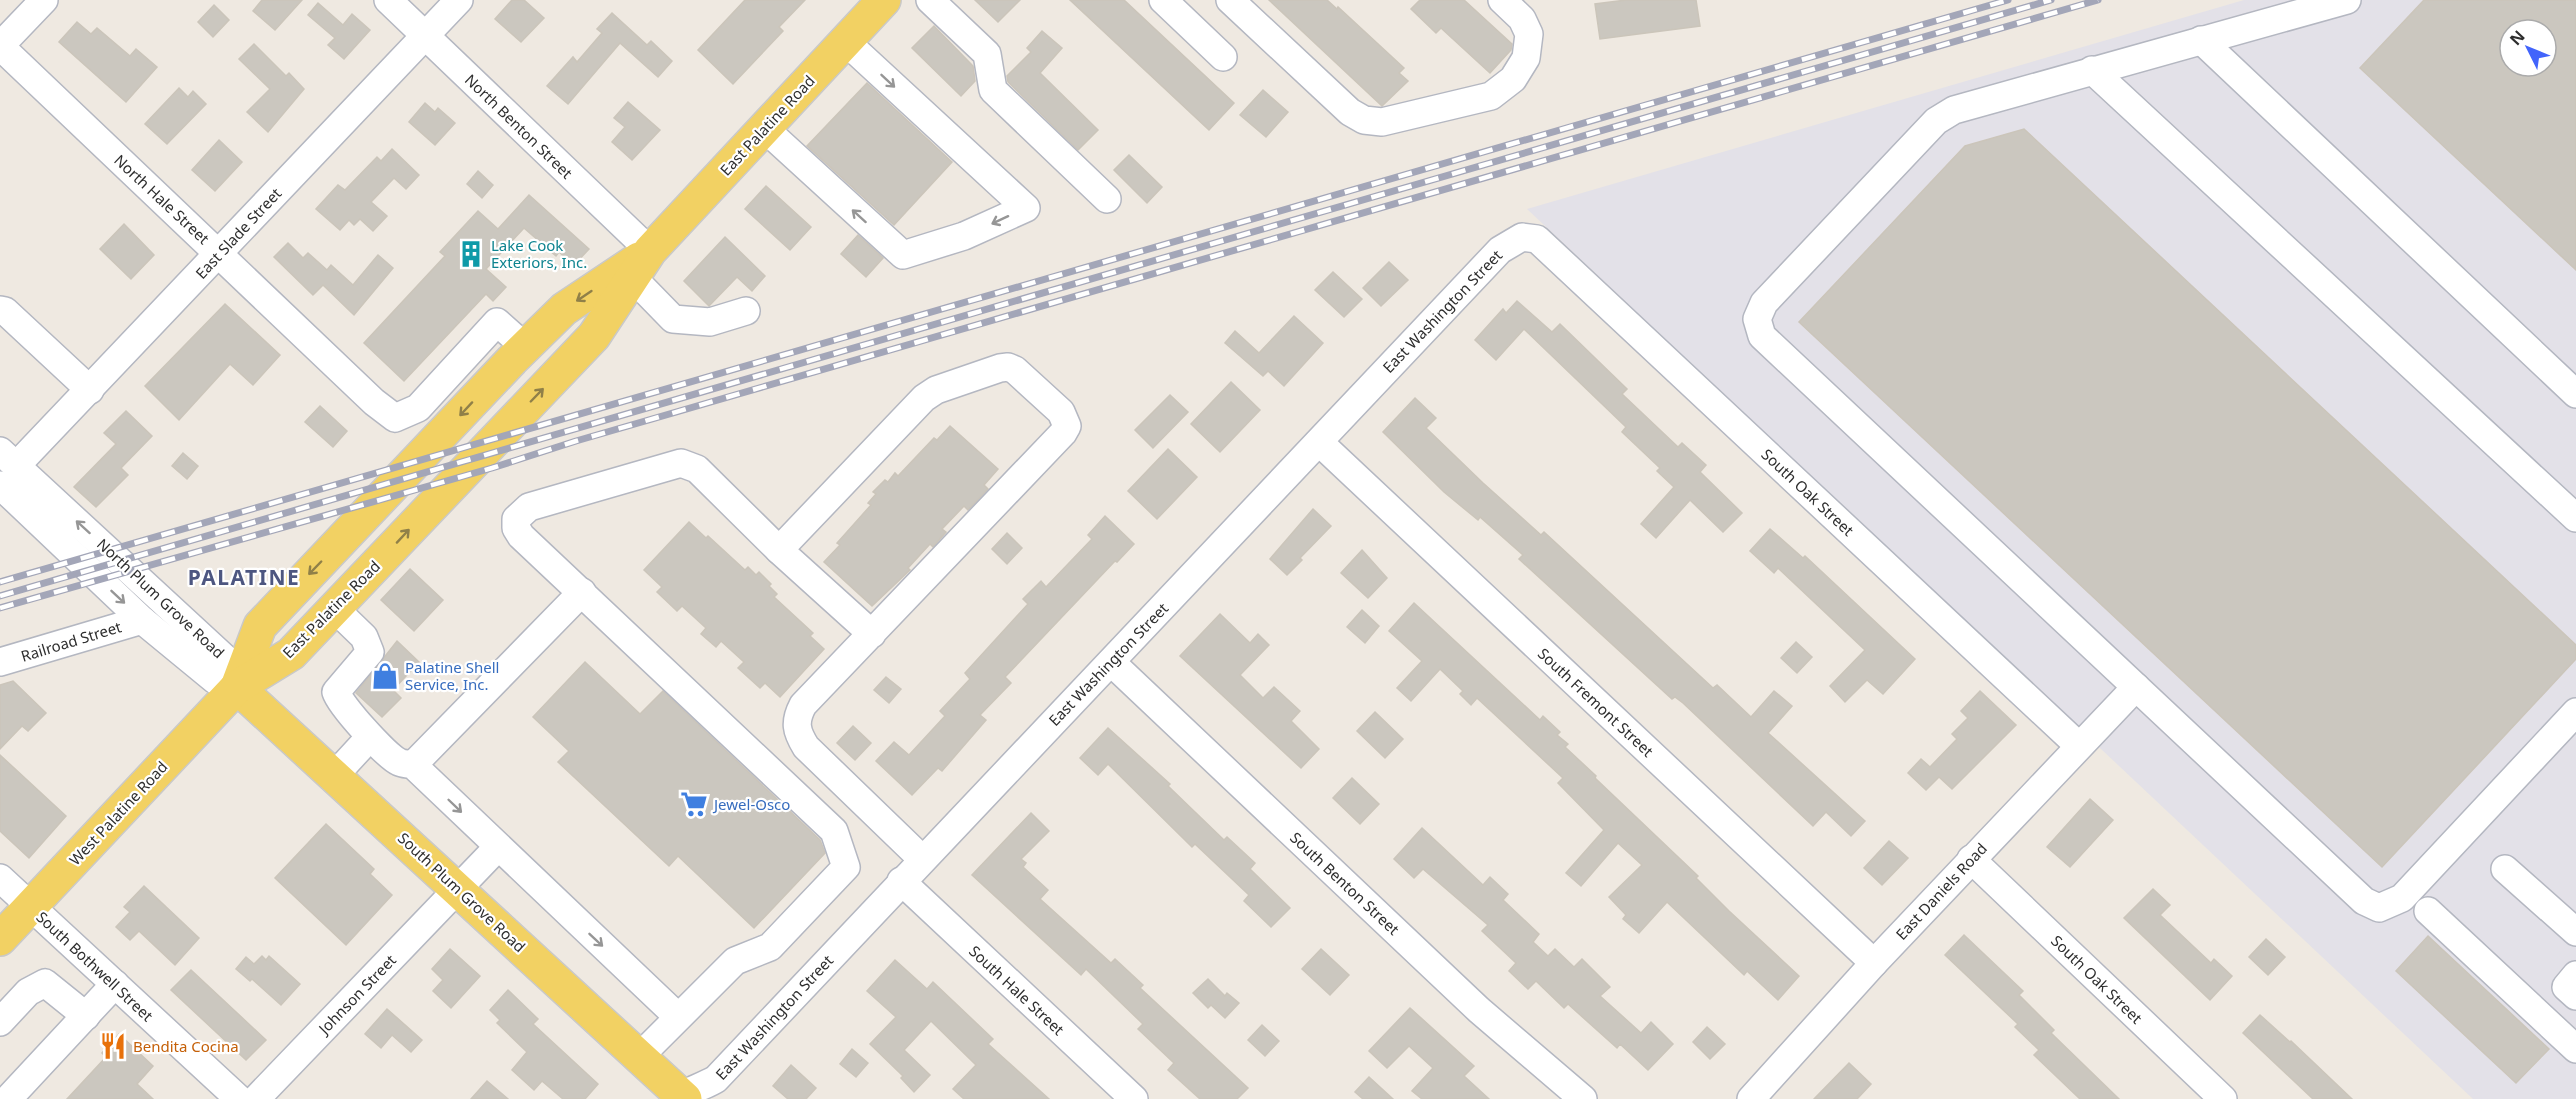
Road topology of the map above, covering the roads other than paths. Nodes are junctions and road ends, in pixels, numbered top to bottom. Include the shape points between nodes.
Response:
1 (44, 0) edge
2 (388, 0) edge
3 (459, 0) edge
4 (884, 0) edge
5 (930, 0) edge
6 (1163, 0) edge
7 (1230, 0) edge
8 (1502, 0) edge
9 (2346, 0) edge
10 (426, 35) junction
11 (2201, 40) junction
12 (845, 41) junction
13 (0, 46) edge
14 (1223, 57) dead end
15 (2092, 70) junction
16 (764, 128) junction
17 (1107, 199) dead end
18 (1537, 239) joint
19 (219, 253) junction
20 (642, 265) junction
21 (0, 310) edge
22 (746, 311) dead end
23 (525, 347) junction
24 (90, 390) junction
25 (2576, 394) edge
26 (1319, 442) junction
27 (5, 468) edge
28 (2576, 518) edge
29 (779, 550) junction
30 (582, 592) junction
31 (334, 608) junction
32 (142, 620) junction
33 (872, 634) junction
34 (0, 662) edge
35 (1111, 662) junction
36 (237, 687) junction
37 (2136, 687) junction
38 (2576, 712) edge
39 (370, 737) junction
40 (2079, 746) junction
41 (413, 765) junction
42 (334, 776) junction
43 (498, 847) junction
44 (922, 859) junction
45 (1971, 859) junction
46 (2505, 869) dead end
47 (0, 878) edge
48 (901, 881) junction
49 (458, 889) junction
50 (31, 906) junction
51 (2428, 911) dead end
52 (2576, 932) edge
53 (0, 939) edge
54 (1874, 963) junction
55 (2576, 975) edge
56 (115, 984) junction
57 (2576, 996) edge
58 (86, 1016) junction
59 (677, 1016) junction
60 (0, 1022) edge
61 (2576, 1049) edge
62 (639, 1057) junction
63 (680, 1098) edge
64 (8, 1099) edge
65 (239, 1099) edge
66 (256, 1099) edge
67 (1134, 1099) edge
68 (1583, 1099) edge
69 (1751, 1099) edge
70 (2223, 1099) edge

1 - 13 street
2 - 10 street, North Benton Street
3 - 10 street, East Slade Street
4 - 12 main road, East Palatine Road
5 - 17 street via 987,54 993,90
6 - 14 street
7 - 8 street via 1350,112 1364,120 1382,122 1491,96 1513,79 1526,58 1529,34 1522,19
9 - 11 street
10 - 19 street, East Slade Street
10 - 20 street, North Benton Street
11 - 15 street
11 - 25 street
12 - 16 main road, East Palatine Road
12 -> 16 street via 1026,208 964,236 903,255
13 - 19 street, North Hale Street
15 - 28 street
15 - 37 street via 1954,110 1936,121 1764,303 1757,319 1762,336
16 - 20 main road, East Palatine Road
18 - 26 street, East Washington Street via 1522,237 1500,250
18 - 40 street, South Oak Street
19 - 23 street, North Hale Street via 395,418 418,408 497,322
19 - 24 street, East Slade Street
20 - 22 street, North Benton Street via 673,319 710,322
20 -> 23 main road, East Palatine Road via 564,309
31 -> 20 main road, East Palatine Road via 594,336
21 - 24 street
23 -> 36 main road, East Palatine Road via 260,626
24 - 27 street, East Slade Street
26 - 35 street, East Washington Street
26 - 54 street, South Fremont Street
27 -> 32 street, North Plum Grove Road
36 -> 27 street, North Plum Grove Road via 231,663
29 - 30 street via 697,469 681,463 529,507 516,519 521,536
29 - 33 street
29 - 33 street via 924,398 999,368 1008,367 1023,377 1061,412 1067,426
30 - 41 street
30 - 59 street via 834,831 846,867 770,947 735,961
31 - 36 main road, East Palatine Road via 291,654
31 - 39 street via 369,645 368,657 336,692 338,700
32 - 34 street, Railroad Street
32 - 36 street, North Plum Grove Road via 215,680
33 - 44 street via 803,705 796,718 796,732 806,747
35 - 44 street, East Washington Street
35 - 68 street, South Benton Street via 1479,1010
36 - 42 main road, South Plum Grove Road
36 - 50 main road, West Palatine Road
37 - 38 street via 2364,901 2379,908 2402,898
37 - 40 street, East Daniels Road
39 - 41 street via 398,762
39 - 42 street
40 - 45 street, East Daniels Road
41 -> 43 street
42 - 49 main road, South Plum Grove Road
43 - 49 street, Johnson Street
43 -> 59 street
44 - 48 street, East Washington Street
45 - 54 street, East Daniels Road
45 - 70 street, South Oak Street
46 - 52 street
47 - 50 street, South Bothwell Street
48 - 63 street, East Washington Street via 716,1079
48 - 67 street, South Hale Street
49 - 62 main road, South Plum Grove Road
49 - 66 street, Johnson Street
50 - 53 main road, West Palatine Road
50 - 56 street, South Bothwell Street
51 - 61 street
54 - 69 street, East Daniels Road
55 - 57 street via 2566,987
56 - 58 street
56 - 65 street, South Bothwell Street
58 - 60 street via 45,982 28,992
58 - 64 street
59 - 62 street
62 - 63 main road, South Plum Grove Road

